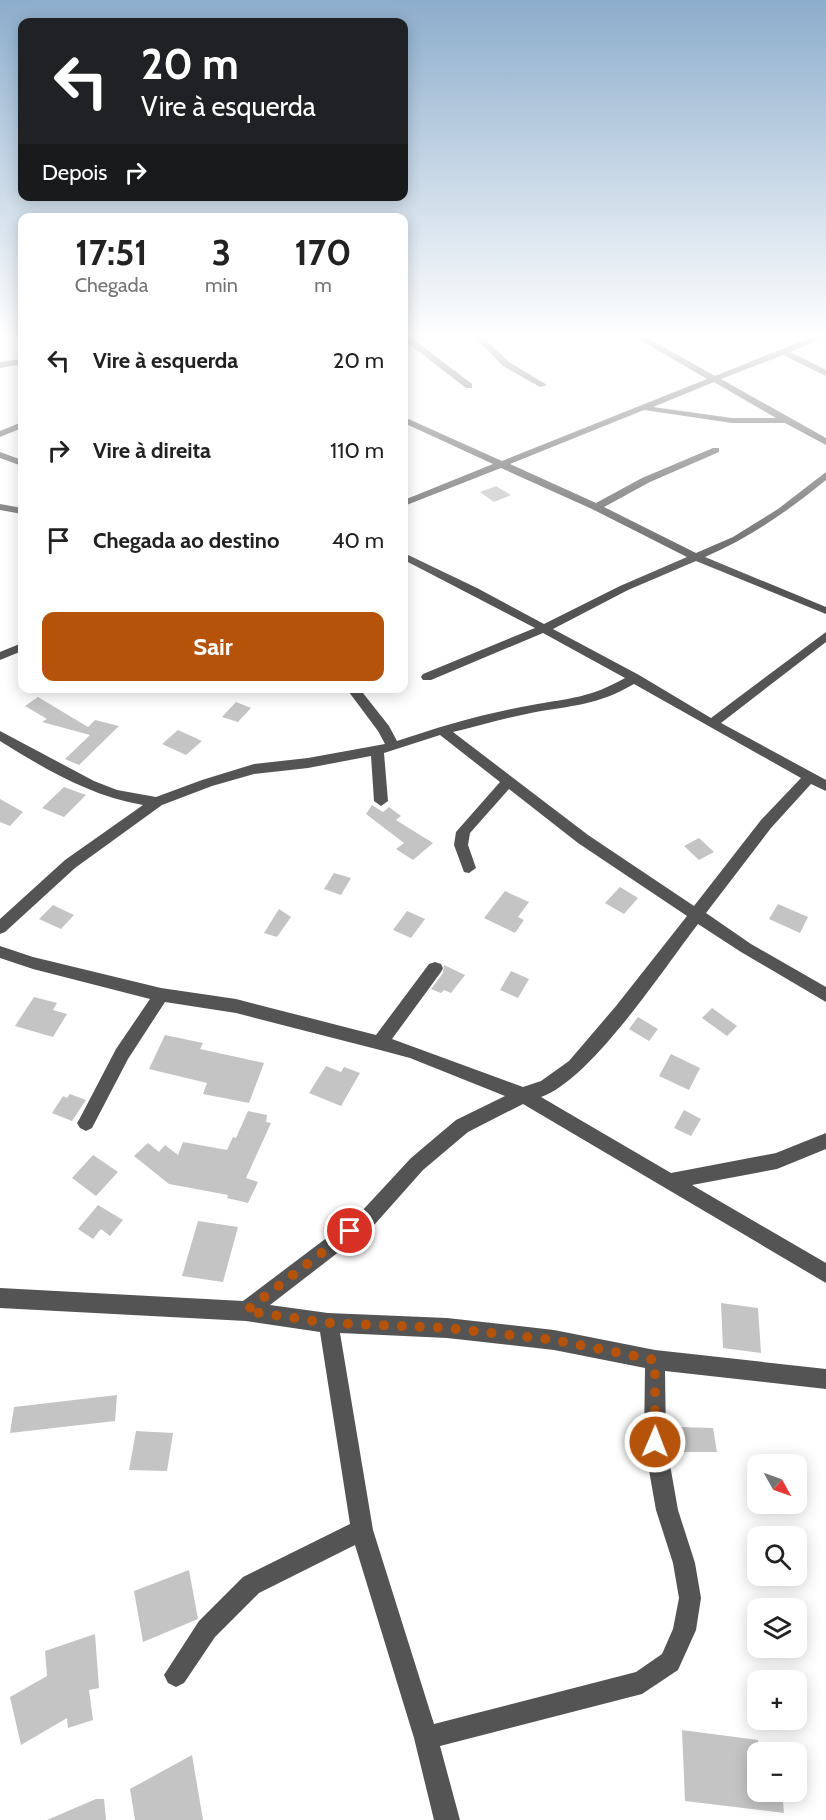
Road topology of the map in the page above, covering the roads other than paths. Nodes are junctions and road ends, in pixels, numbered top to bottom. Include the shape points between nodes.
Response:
1 (615, 420) edge
2 (716, 420) edge
3 (785, 420) joint
4 (408, 422) edge
5 (18, 427) edge
6 (0, 434) edge
7 (826, 442) edge
8 (716, 450) dead end
9 (0, 455) edge
10 (18, 462) edge
11 (502, 464) junction
12 (826, 475) edge
13 (408, 501) edge
14 (596, 507) junction
15 (5, 508) edge
16 (0, 516) edge
17 (696, 557) junction
18 (408, 558) edge
19 (826, 611) edge
20 (543, 628) junction
21 (826, 636) edge
22 (18, 649) edge
23 (0, 656) edge
24 (427, 677) dead end
25 (635, 678) junction
26 (356, 693) edge
27 (712, 724) junction
28 (442, 730) junction
29 (0, 735) edge
30 (393, 747) junction
31 (376, 750) junction
32 (810, 777) junction
33 (508, 781) junction
34 (826, 786) edge
35 (381, 801) dead end
36 (157, 802) junction
37 (469, 868) dead end
38 (697, 914) junction
39 (0, 928) edge
40 (0, 952) edge
41 (435, 968) dead end
42 (162, 995) junction
43 (826, 995) edge
44 (380, 1043) junction
45 (523, 1095) junction
46 (86, 1123) dead end
47 (826, 1141) edge
48 (670, 1181) junction
49 (826, 1274) edge
50 (0, 1298) edge
51 (246, 1311) junction
52 (328, 1323) junction
53 (655, 1360) junction
54 (826, 1379) edge
55 (362, 1530) junction
56 (176, 1675) dead end
57 (426, 1738) junction
58 (447, 1820) edge

1 - 11 street
2 - 3 street via 757,423
3 - 7 street
4 - 11 street
5 - 6 street
8 - 14 street
9 - 10 street
11 - 13 street
11 - 14 street
12 - 17 street via 760,526
14 - 17 street
15 - 16 street
17 - 19 street
17 - 20 street
18 - 20 street
20 - 24 street
20 - 25 street
21 - 27 street
22 - 23 street
25 - 27 street
25 - 28 street via 585,701
26 - 30 street
27 - 32 street
28 - 30 street
28 - 33 street
29 - 36 street via 101,790
30 - 31 street
31 - 35 street
31 - 36 street via 254,769
32 - 34 street
32 - 38 street via 766,824
33 - 37 street via 463,832 460,845
33 - 38 street via 583,838
36 - 39 street via 70,864
38 - 43 street
38 - 45 street via 575,1066 548,1088
40 - 42 street
41 - 44 street
42 - 44 street via 236,1006
42 - 46 street via 122,1054
44 - 45 street
45 - 48 street
45 - 51 street via 462,1126 417,1164 368,1218
47 - 48 street via 777,1161
48 - 49 street
50 - 51 street
51 - 52 street
52 - 53 street via 447,1328 554,1340
52 - 55 street
53 - 54 street
53 - 57 street via 655,1442 667,1510 684,1563 690,1598 684,1630 670,1662 642,1682
55 - 56 street via 251,1585 207,1629
55 - 57 street
57 - 58 street

